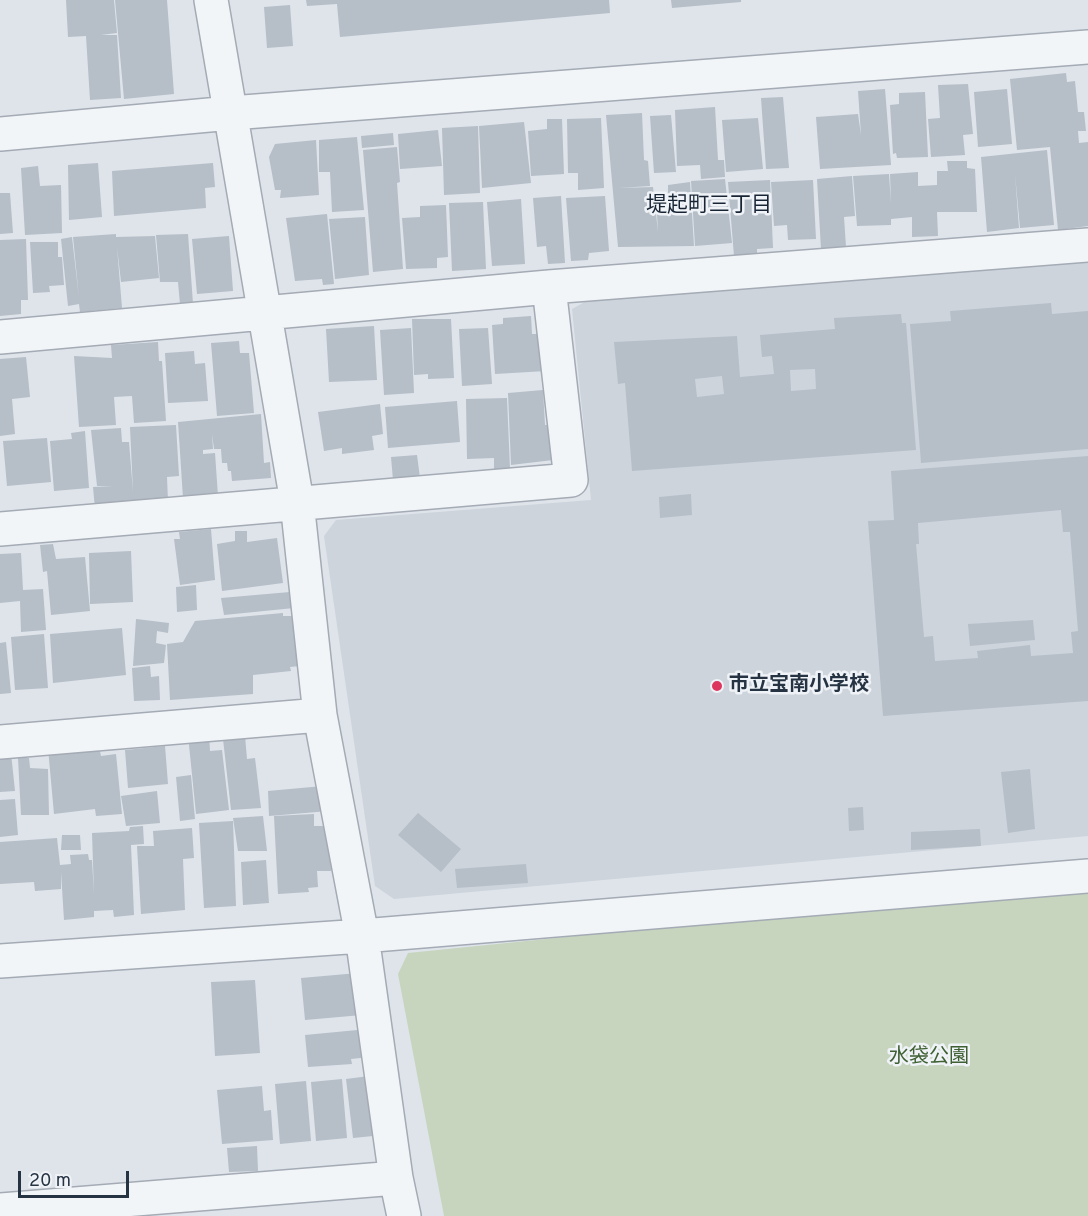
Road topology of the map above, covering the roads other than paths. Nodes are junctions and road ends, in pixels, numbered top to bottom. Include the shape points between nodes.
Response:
1 (211, 0) edge
2 (1088, 47) edge
3 (231, 113) junction
4 (0, 134) edge
5 (1088, 244) edge
6 (549, 287) junction
7 (265, 312) junction
8 (0, 337) edge
9 (297, 502) junction
10 (0, 529) edge
11 (320, 715) junction
12 (0, 742) edge
13 (1088, 876) edge
14 (362, 936) junction
15 (0, 961) edge
16 (396, 1178) junction
17 (0, 1210) edge
18 (404, 1216) edge

1 - 3 street
2 - 3 street
3 - 4 street
3 - 7 street
5 - 6 street
6 - 7 street
6 - 9 street via 571,480
7 - 8 street
7 - 9 street
9 - 10 street
9 - 11 street
11 - 12 street
11 - 14 street
13 - 14 street
14 - 15 street
14 - 16 street
16 - 17 street
16 - 18 street

